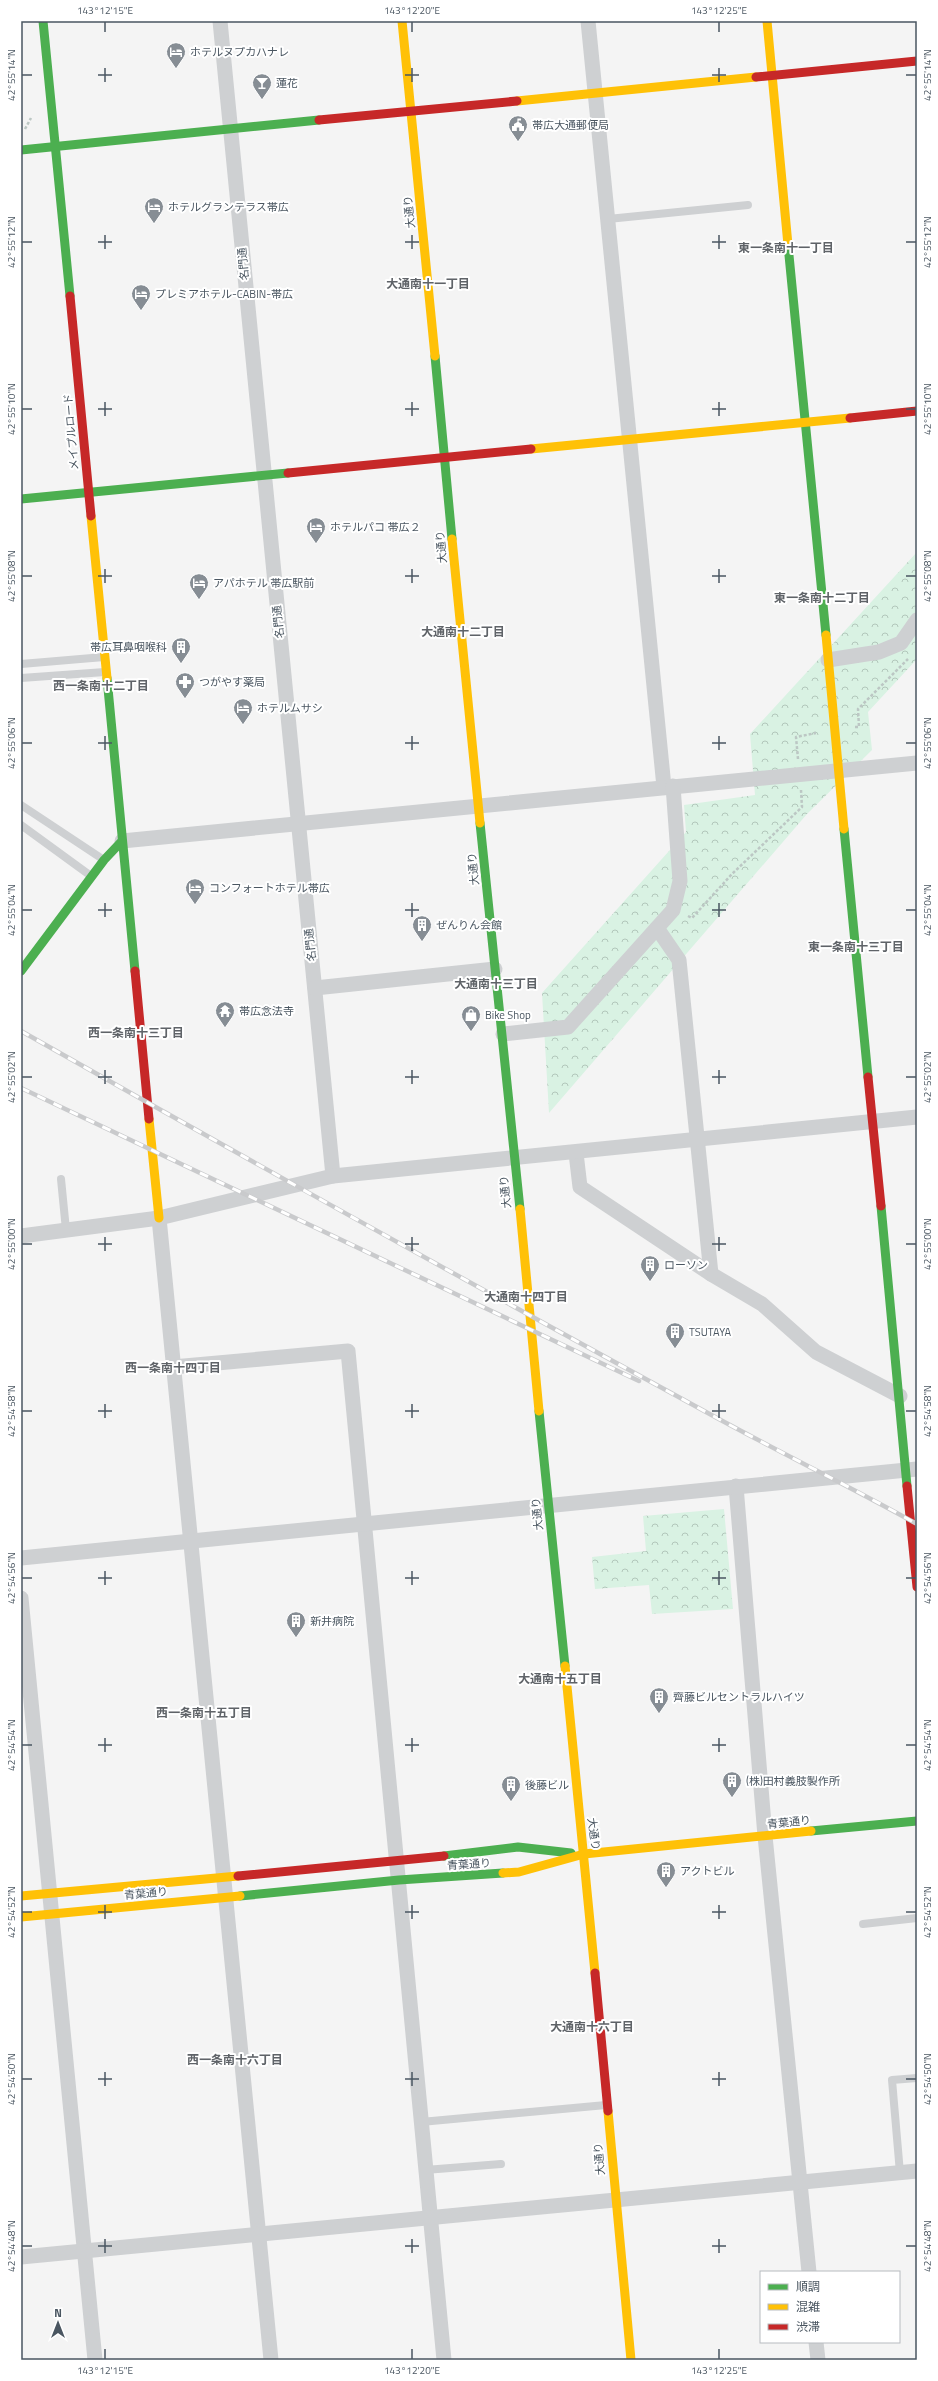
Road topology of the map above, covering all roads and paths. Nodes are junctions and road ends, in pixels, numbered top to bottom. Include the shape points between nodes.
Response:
1 (44, 21) edge
2 (220, 21) edge
3 (402, 21) edge
4 (588, 21) edge
5 (767, 21) edge
6 (917, 61) edge
7 (772, 76) junction
8 (595, 92) junction
9 (412, 111) junction
10 (31, 118) dead end
11 (230, 128) junction
12 (21, 129) edge
13 (56, 146) junction
14 (21, 150) edge
15 (748, 205) dead end
16 (608, 219) junction
17 (917, 411) edge
18 (804, 422) junction
19 (630, 440) junction
20 (445, 457) junction
21 (264, 475) junction
22 (89, 492) junction
23 (21, 499) edge
24 (917, 620) edge
25 (104, 657) junction
26 (828, 660) junction
27 (21, 664) edge
28 (106, 672) junction
29 (21, 678) edge
30 (917, 763) edge
31 (838, 771) junction
32 (668, 787) junction
33 (21, 805) edge
34 (478, 805) junction
35 (298, 824) junction
36 (21, 825) edge
37 (122, 841) junction
38 (104, 860) junction
39 (93, 877) junction
40 (657, 928) junction
41 (496, 969) junction
42 (21, 971) edge
43 (315, 988) junction
44 (503, 1034) junction
45 (917, 1117) edge
46 (872, 1122) junction
47 (697, 1139) junction
48 (576, 1153) junction
49 (514, 1159) junction
50 (333, 1176) junction
51 (61, 1179) dead end
52 (159, 1218) junction
53 (66, 1230) junction
54 (21, 1236) edge
55 (711, 1274) junction
56 (173, 1367) junction
57 (900, 1396) junction
58 (912, 1469) edge
59 (736, 1486) junction
60 (548, 1506) junction
61 (365, 1522) junction
62 (192, 1542) junction
63 (21, 1558) edge
64 (917, 1587) edge
65 (21, 1598) edge
66 (917, 1821) edge
67 (765, 1836) junction
68 (584, 1854) junction
69 (398, 1861) junction
70 (223, 1877) junction
71 (399, 1880) junction
72 (50, 1892) junction
73 (21, 1896) edge
74 (225, 1898) junction
75 (52, 1914) junction
76 (21, 1917) edge
77 (917, 1918) edge
78 (863, 1924) dead end
79 (917, 2078) edge
80 (606, 2105) junction
81 (421, 2122) junction
82 (501, 2164) dead end
83 (425, 2170) junction
84 (917, 2171) edge
85 (900, 2173) junction
86 (800, 2182) junction
87 (615, 2201) junction
88 (429, 2217) junction
89 (258, 2234) junction
90 (84, 2251) junction
91 (21, 2257) edge
92 (809, 2271) edge
93 (816, 2343) edge
94 (94, 2360) edge
95 (271, 2360) edge
96 (444, 2360) edge
97 (631, 2360) edge
98 (818, 2360) edge

1 - 13 main road, メイプルロード
2 - 11 street, 名門通
3 - 9 main road, 大通り
4 - 8 street
5 - 7 main road
6 - 7 main road
7 - 8 main road
7 - 18 main road
8 - 9 main road
8 - 16 street
9 - 11 main road
9 - 20 main road, 大通り
10 - 12 path via 26,129
11 - 13 main road
11 - 21 street, 名門通
13 - 14 main road
13 - 22 main road, メイプルロード
15 - 16 lane
16 - 19 street
17 - 18 main road
18 - 19 main road
18 - 26 main road
19 - 20 main road
19 - 32 street
20 - 21 main road
20 - 34 main road, 大通り
21 - 22 main road
21 - 35 street, 名門通
22 - 23 main road
22 - 25 main road, メイプルロード
24 - 26 street via 901,643 879,652
25 - 27 lane
25 - 28 main road, メイプルロード
26 - 31 main road
28 - 29 lane
28 - 37 main road, メイプルロード
30 - 31 street
31 - 32 street
31 - 46 main road
32 - 34 street
32 - 40 street via 680,881 673,910
33 - 38 lane
34 - 35 street
34 - 41 main road, 大通り
35 - 37 street
35 - 43 street, 名門通
36 - 39 lane
37 - 38 main road
37 - 52 main road, メイプルロード
38 - 39 main road
39 - 42 main road
40 - 44 street via 568,1027
40 - 47 street via 679,960
41 - 43 street
41 - 44 main road, 大通り
43 - 50 street, 名門通
44 - 49 main road, 大通り
45 - 46 street
46 - 47 street
46 - 57 main road
47 - 48 street
47 - 55 street
48 - 49 street
48 - 55 street via 580,1186
49 - 50 street
49 - 60 main road, 大通り
50 - 52 street
51 - 53 lane
52 - 53 street
52 - 56 street
53 - 54 street
55 - 57 street via 762,1304 816,1352
56 - 61 street via 348,1351
56 - 62 street
57 - 58 main road
58 - 59 street
58 - 64 main road
59 - 60 street
59 - 67 street
60 - 61 street
60 - 68 main road, 大通り
61 - 62 street
61 - 69 street
62 - 63 street
62 - 70 street
65 - 72 street
66 - 67 main road, 青葉通り
67 - 68 main road, 青葉通り
67 - 86 street
68 - 69 main road via 518,1848
68 - 71 main road, 青葉通り via 519,1872
68 - 80 main road, 大通り
69 - 70 main road
69 - 71 street
70 - 72 main road
70 - 74 street
71 - 74 main road, 青葉通り
71 - 81 street
72 - 73 main road
72 - 75 street
74 - 75 main road, 青葉通り
74 - 89 street
75 - 76 main road, 青葉通り
75 - 90 street
77 - 78 lane
79 - 85 lane via 892,2080
80 - 81 lane
80 - 87 main road, 大通り
81 - 83 street
82 - 83 lane
83 - 88 street
84 - 85 street
85 - 86 street
86 - 87 street
86 - 92 street
87 - 88 street
87 - 97 main road, 大通り
88 - 89 street
88 - 96 street
89 - 90 street
89 - 95 street
90 - 91 street
90 - 94 street
93 - 98 street

